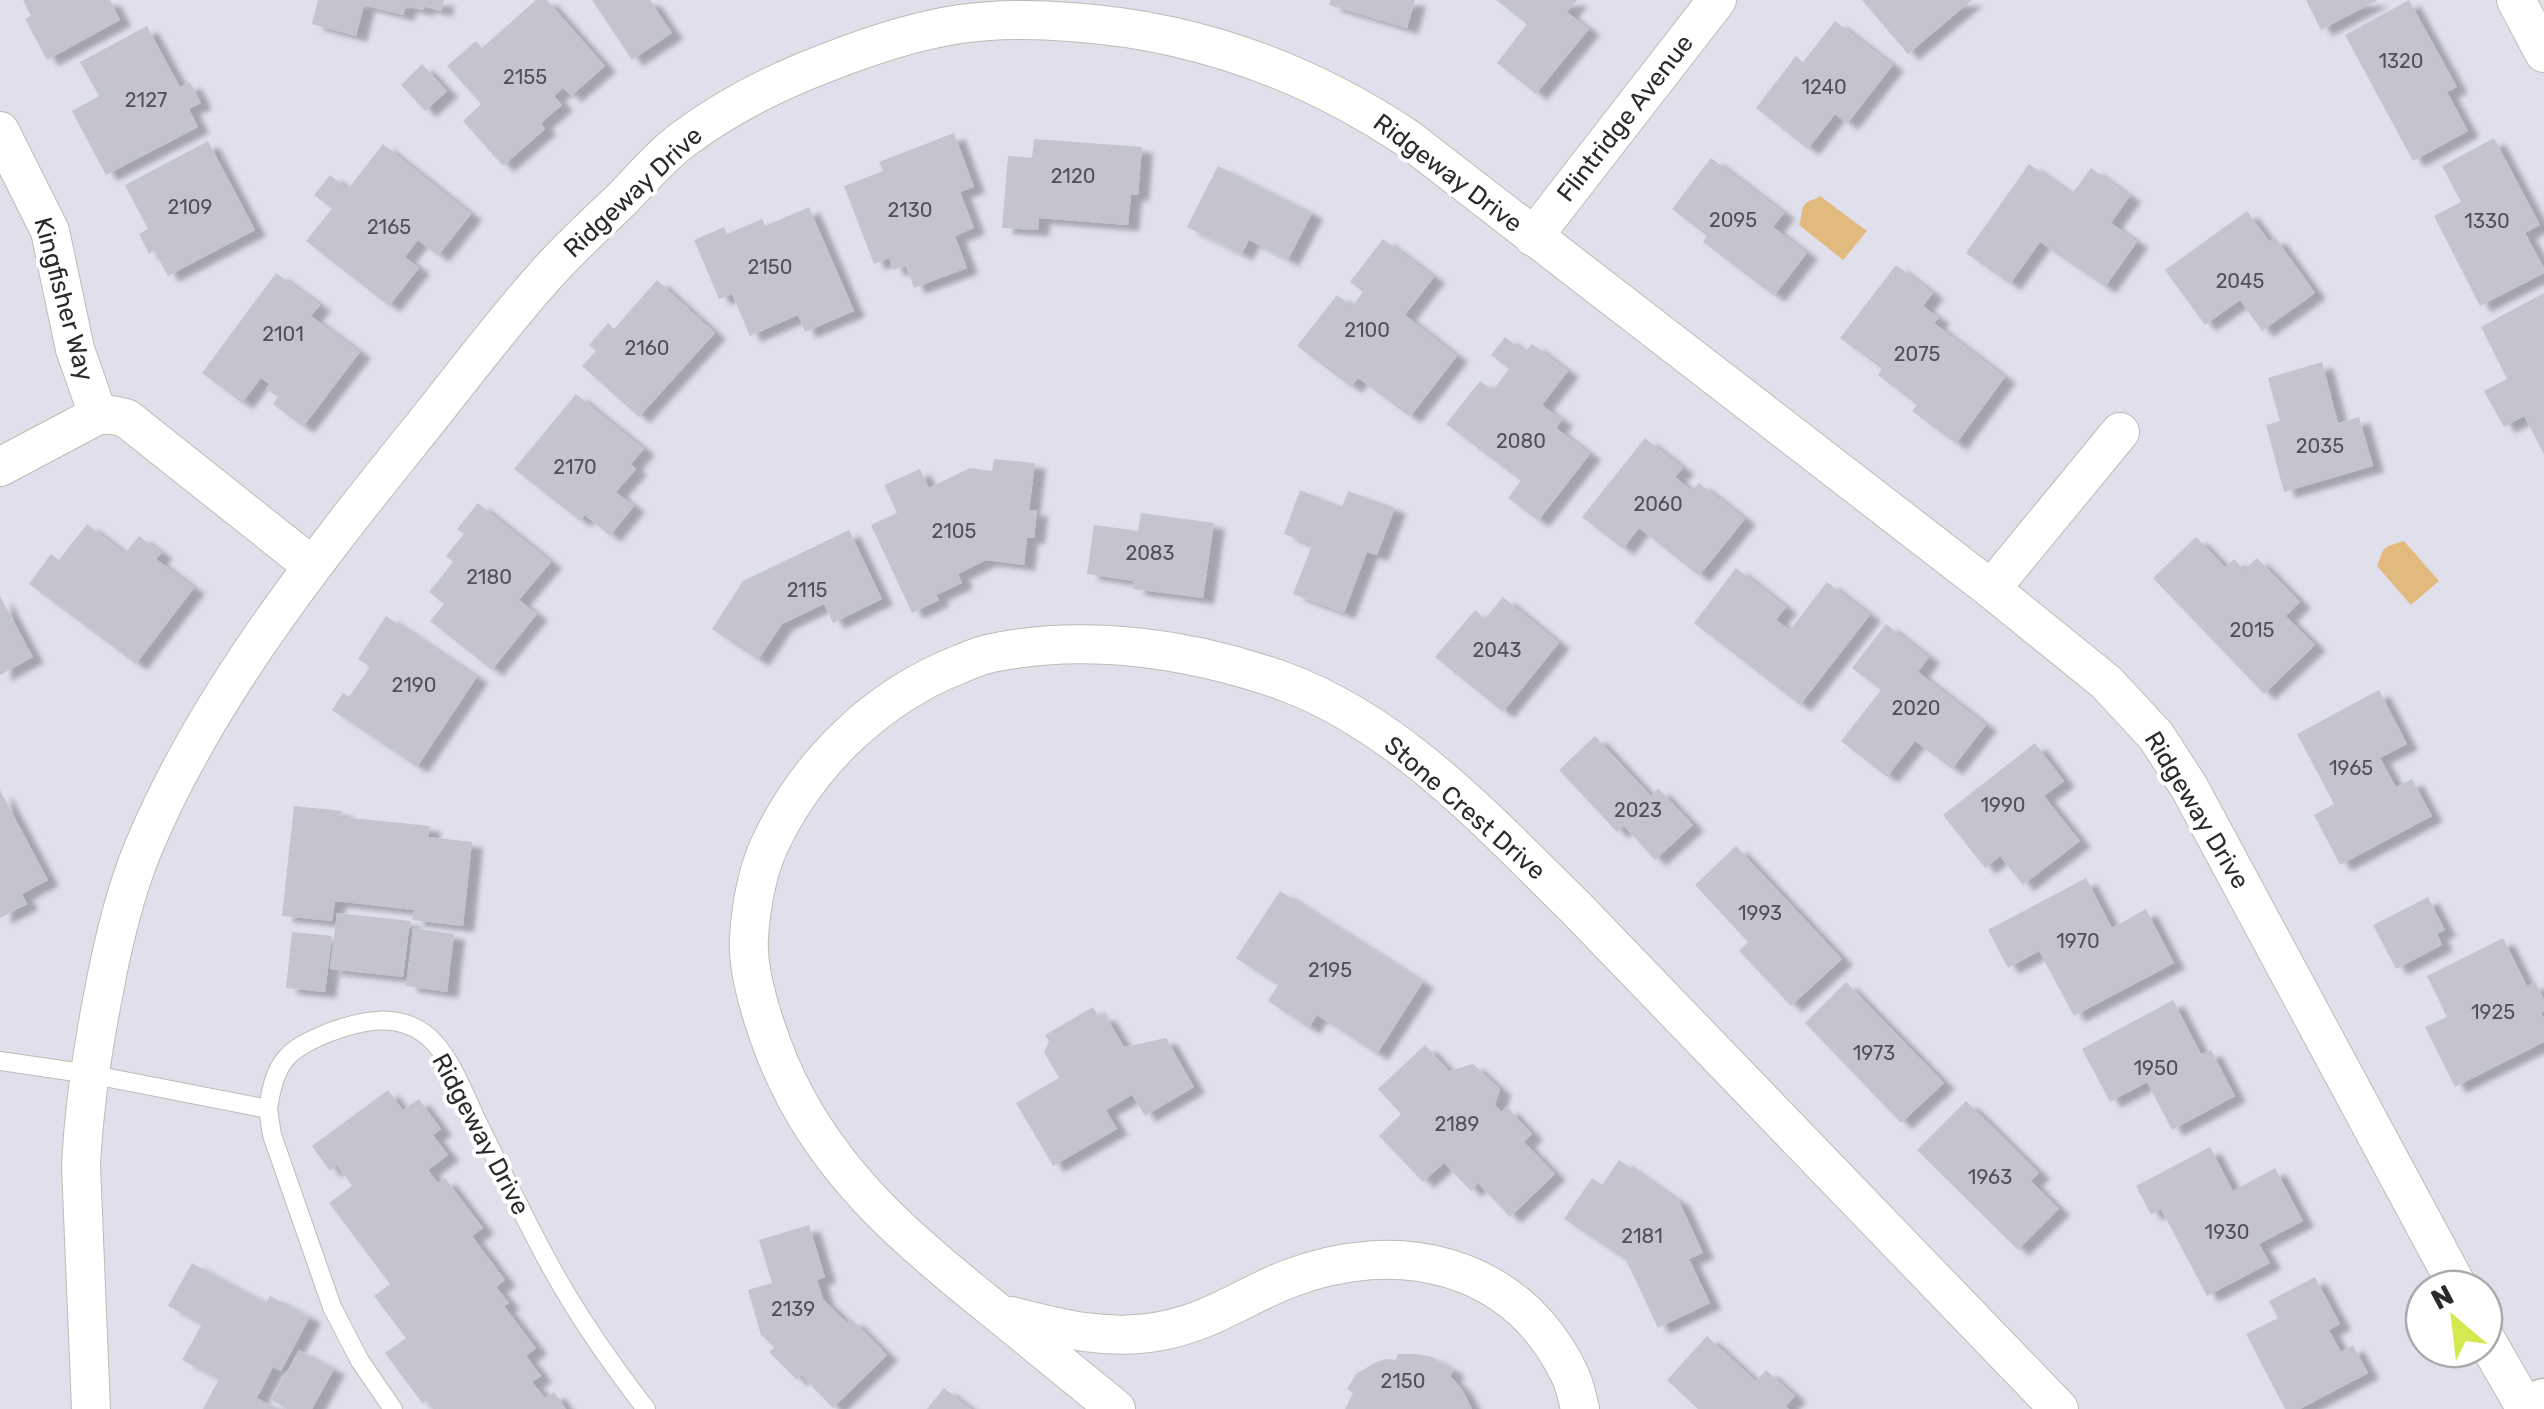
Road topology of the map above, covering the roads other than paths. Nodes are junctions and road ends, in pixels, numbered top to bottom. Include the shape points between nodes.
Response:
1 (1717, 0) edge
2 (2516, 0) edge
3 (958, 12) edge
4 (2544, 52) edge
5 (0, 131) edge
6 (1533, 236) junction
7 (98, 415) junction
8 (2120, 432) dead end
9 (0, 467) edge
10 (312, 565) junction
11 (1990, 589) junction
12 (0, 1061) edge
13 (90, 1074) junction
14 (268, 1109) junction
15 (2448, 1269) edge
16 (999, 1313) junction
17 (2503, 1369) edge
18 (2544, 1405) edge
19 (91, 1409) edge
20 (393, 1409) edge
21 (646, 1409) edge
22 (1116, 1409) edge
23 (1580, 1409) edge
24 (2059, 1409) edge
25 (2526, 1409) edge
26 (2537, 1409) edge

1 - 6 street, Flintridge Avenue
2 - 4 street
3 - 6 street, Ridgeway Drive via 1118,25 1222,48 1378,119
3 - 10 street, Ridgeway Drive via 788,78 680,140 544,276
5 - 7 street, Kingfisher Way via 50,231 74,349
6 - 11 street, Ridgeway Drive
7 - 9 street
7 - 10 street via 126,418
8 - 11 street
10 - 13 street, Ridgeway Drive via 191,753 142,853 111,957
11 - 15 street, Ridgeway Drive via 2106,682 2172,760
12 - 13 lane
13 - 14 lane
13 - 19 street, Ridgeway Drive via 81,1165
14 - 20 lane via 324,1289
14 - 21 lane, Ridgeway Drive via 277,1071 296,1047 372,1019 426,1034 451,1067 552,1269
16 - 22 street, Stone Crest Drive
16 - 23 street, Stone Crest Drive via 1080,1333 1156,1332 1210,1318 1318,1269 1358,1261 1424,1263 1491,1284 1522,1309 1552,1342
16 - 24 street, Stone Crest Drive via 874,1206 797,1100 757,996 748,942 755,896 767,850 793,800 832,750 876,710 929,676 988,653 1046,644 1126,646 1285,682 1397,744 1576,908
17 - 25 street
18 - 26 street

